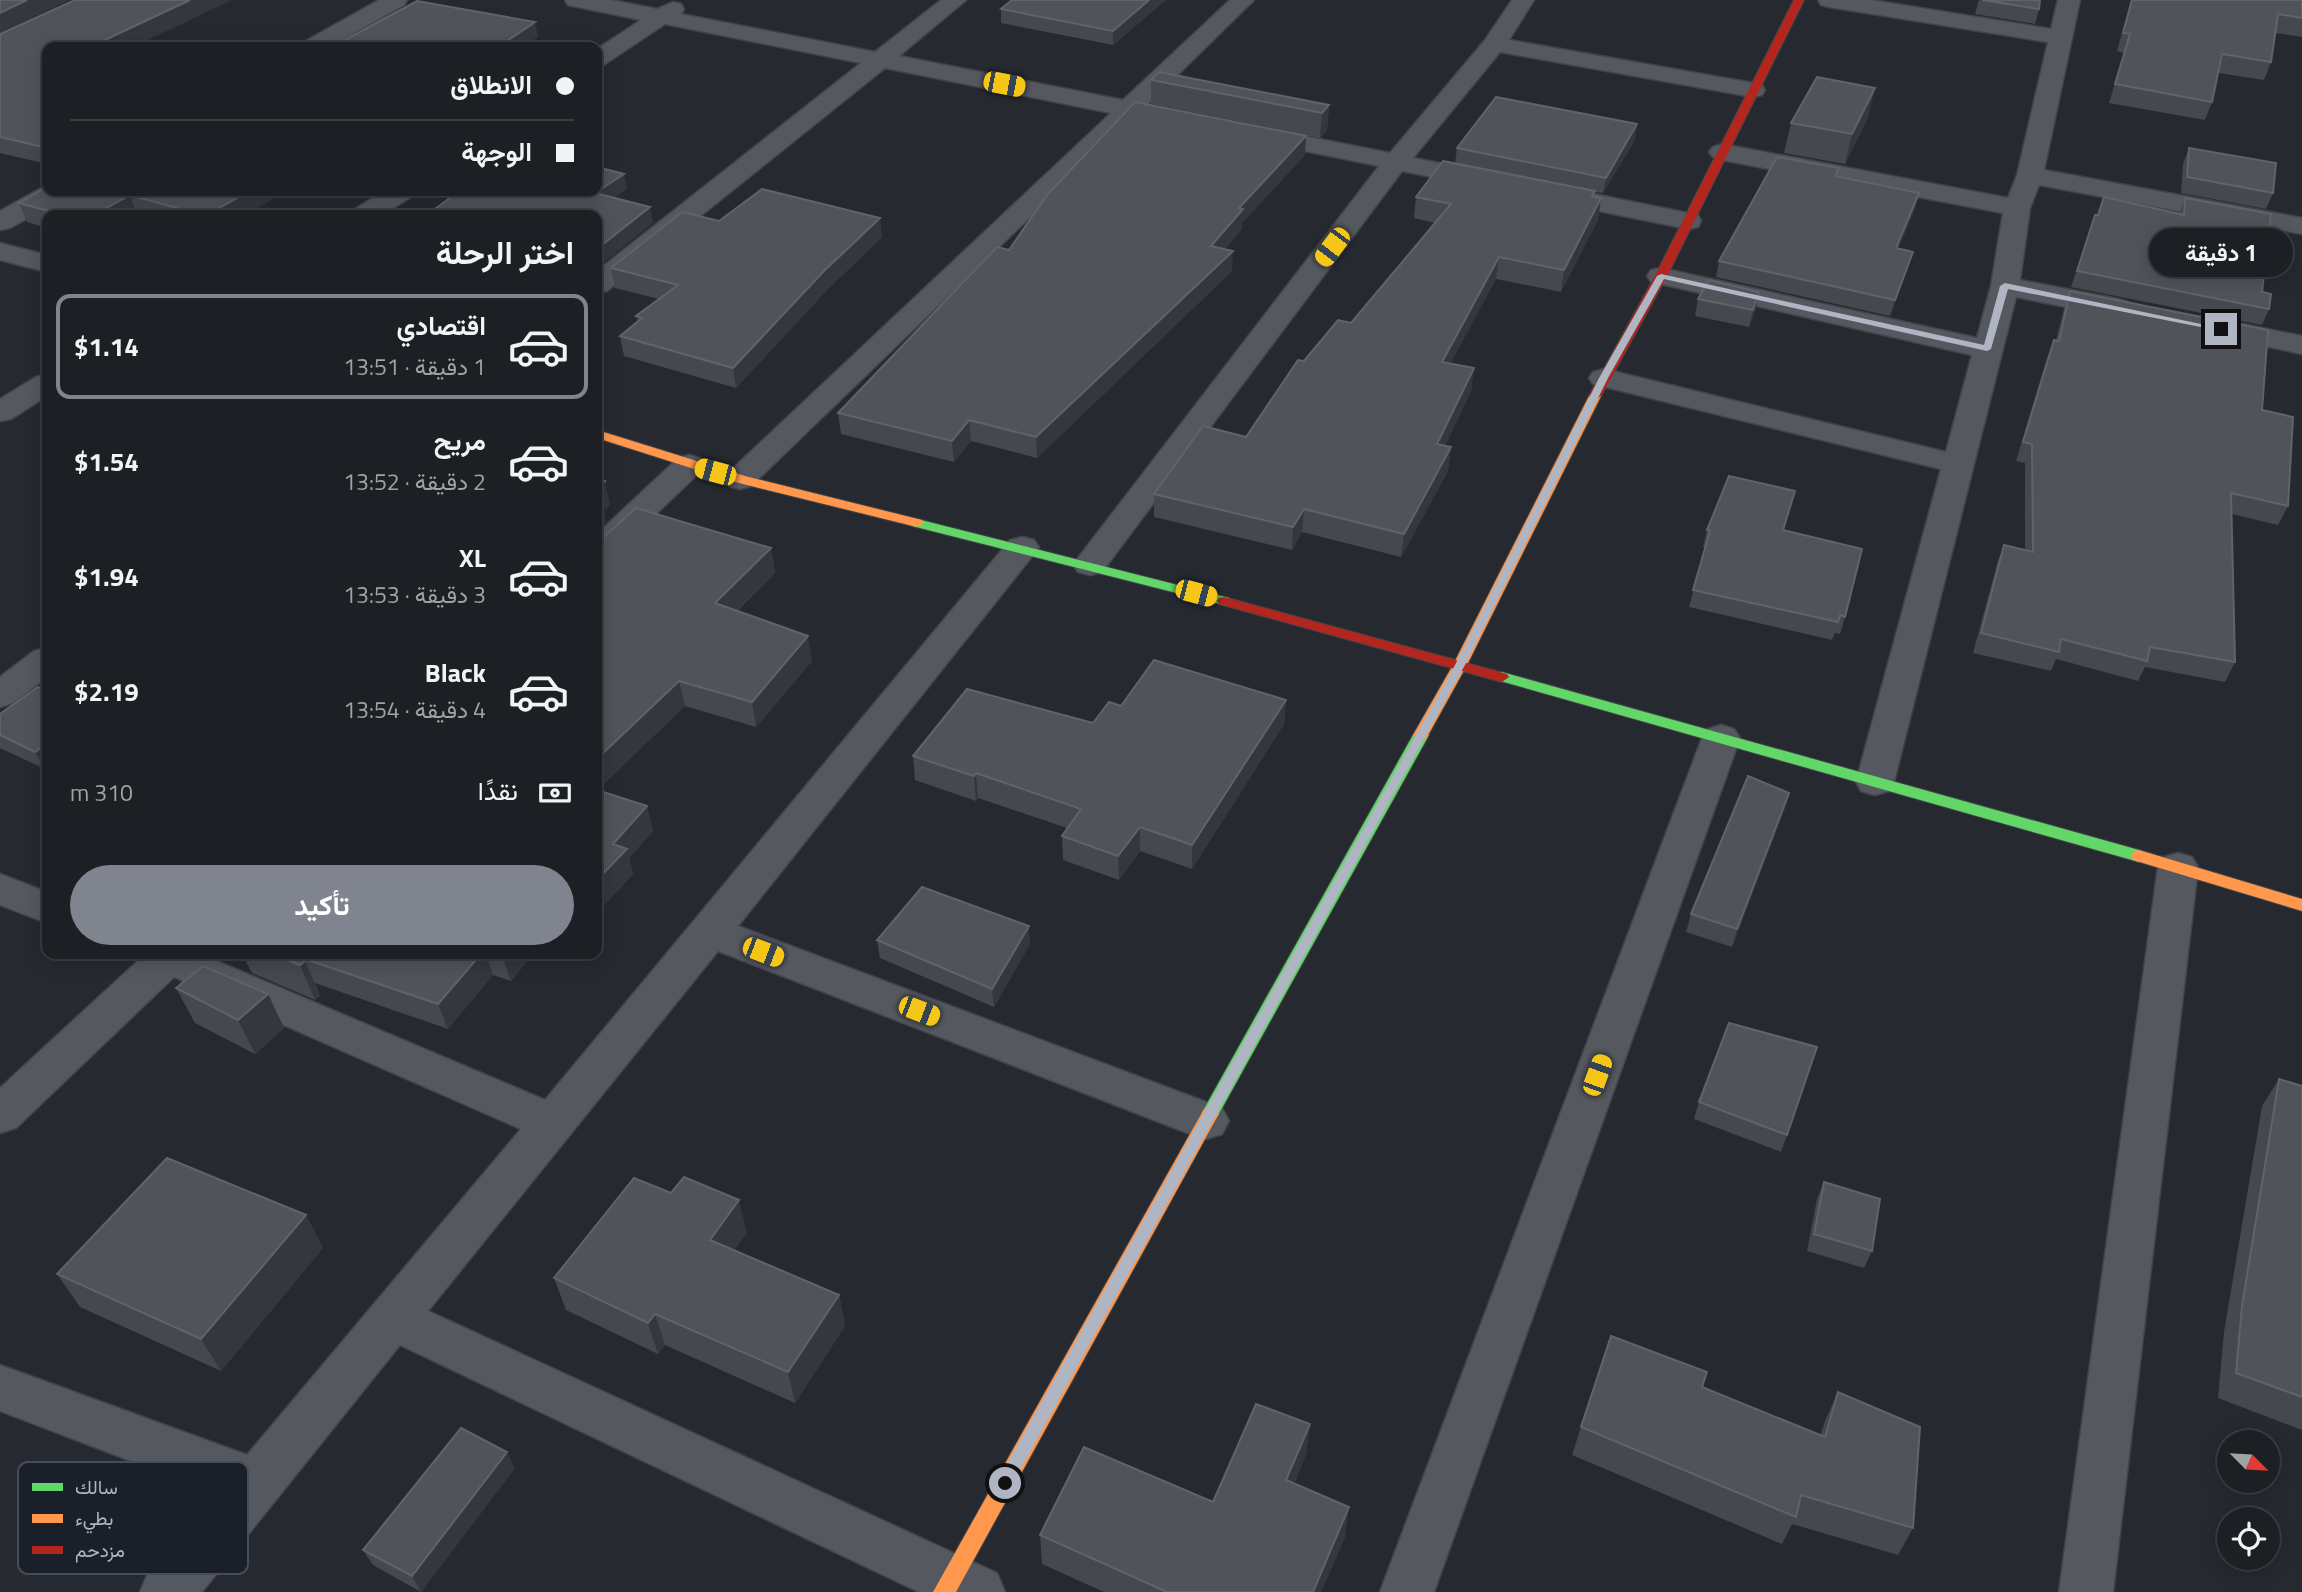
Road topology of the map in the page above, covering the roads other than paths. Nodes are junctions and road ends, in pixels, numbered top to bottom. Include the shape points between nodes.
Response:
1 (396, 0) edge
2 (576, 0) edge
3 (686, 0) edge
4 (955, 0) edge
5 (1523, 0) edge
6 (1798, 0) edge
7 (1829, 0) edge
8 (2068, 0) edge
9 (1230, 3) edge
10 (661, 17) junction
11 (2059, 37) junction
12 (321, 42) edge
13 (1494, 44) junction
14 (602, 57) edge
15 (880, 60) junction
16 (1753, 90) junction
17 (1129, 109) junction
18 (1209, 125) edge
19 (1236, 130) edge
20 (1722, 152) junction
21 (1396, 162) junction
22 (2030, 175) junction
23 (47, 196) edge
24 (394, 196) edge
25 (2018, 208) junction
26 (372, 210) edge
27 (1688, 220) junction
28 (0, 222) edge
29 (2302, 226) edge
30 (0, 251) edge
31 (42, 263) edge
32 (1661, 276) junction
33 (602, 281) edge
34 (2005, 286) junction
35 (2140, 313) edge
36 (2194, 324) edge
37 (2302, 345) edge
38 (1987, 349) junction
39 (1604, 378) junction
40 (42, 386) edge
41 (0, 412) edge
42 (602, 436) edge
43 (1958, 464) junction
44 (689, 465) junction
45 (740, 479) junction
46 (602, 547) edge
47 (1022, 547) junction
48 (1090, 565) junction
49 (42, 663) edge
50 (1460, 665) junction
51 (0, 695) edge
52 (1721, 738) junction
53 (1875, 782) junction
54 (2178, 867) junction
55 (0, 889) edge
56 (2302, 905) edge
57 (42, 906) edge
58 (710, 932) junction
59 (163, 959) edge
60 (176, 959) edge
61 (0, 1115) edge
62 (1206, 1121) junction
63 (554, 1123) junction
64 (393, 1318) junction
65 (0, 1388) edge
66 (198, 1462) edge
67 (248, 1481) edge
68 (257, 1484) junction
69 (248, 1495) edge
70 (182, 1574) edge
71 (958, 1588) edge
72 (167, 1592) edge
73 (1407, 1592) edge
74 (2086, 1592) edge

1 - 12 street
2 - 10 street
3 - 10 street
4 - 15 street
5 - 13 street
6 - 16 street
7 - 11 street
8 - 11 street
9 - 17 street
10 - 14 street
10 - 15 street
11 - 22 street
13 - 16 street
13 - 21 street
15 - 17 street
15 - 33 street
16 - 20 street
17 - 18 street
17 - 45 street
19 - 21 street
20 - 25 street
20 - 27 street
21 - 27 street
21 - 48 street
22 - 25 street
22 - 29 street
23 - 28 street
24 - 26 street
25 - 34 street
27 - 32 street
30 - 31 street
32 - 38 street
32 - 39 street
34 - 35 street
34 - 38 street
36 - 37 street
38 - 43 street
39 - 43 street
39 - 50 street
40 - 41 street
42 - 44 street
43 - 53 street
44 - 45 street
44 - 46 street
45 - 47 street
47 - 48 street
47 - 58 street
48 - 50 street
49 - 51 street
50 - 52 street
50 - 62 street
52 - 53 street
52 - 73 street
53 - 54 street
54 - 56 street
54 - 74 street
55 - 57 street
58 - 62 street
58 - 63 street
59 - 61 street
60 - 63 street
62 - 71 street
63 - 64 street
64 - 68 street
64 - 71 street
65 - 66 street
67 - 68 street
68 - 69 street
70 - 72 street

